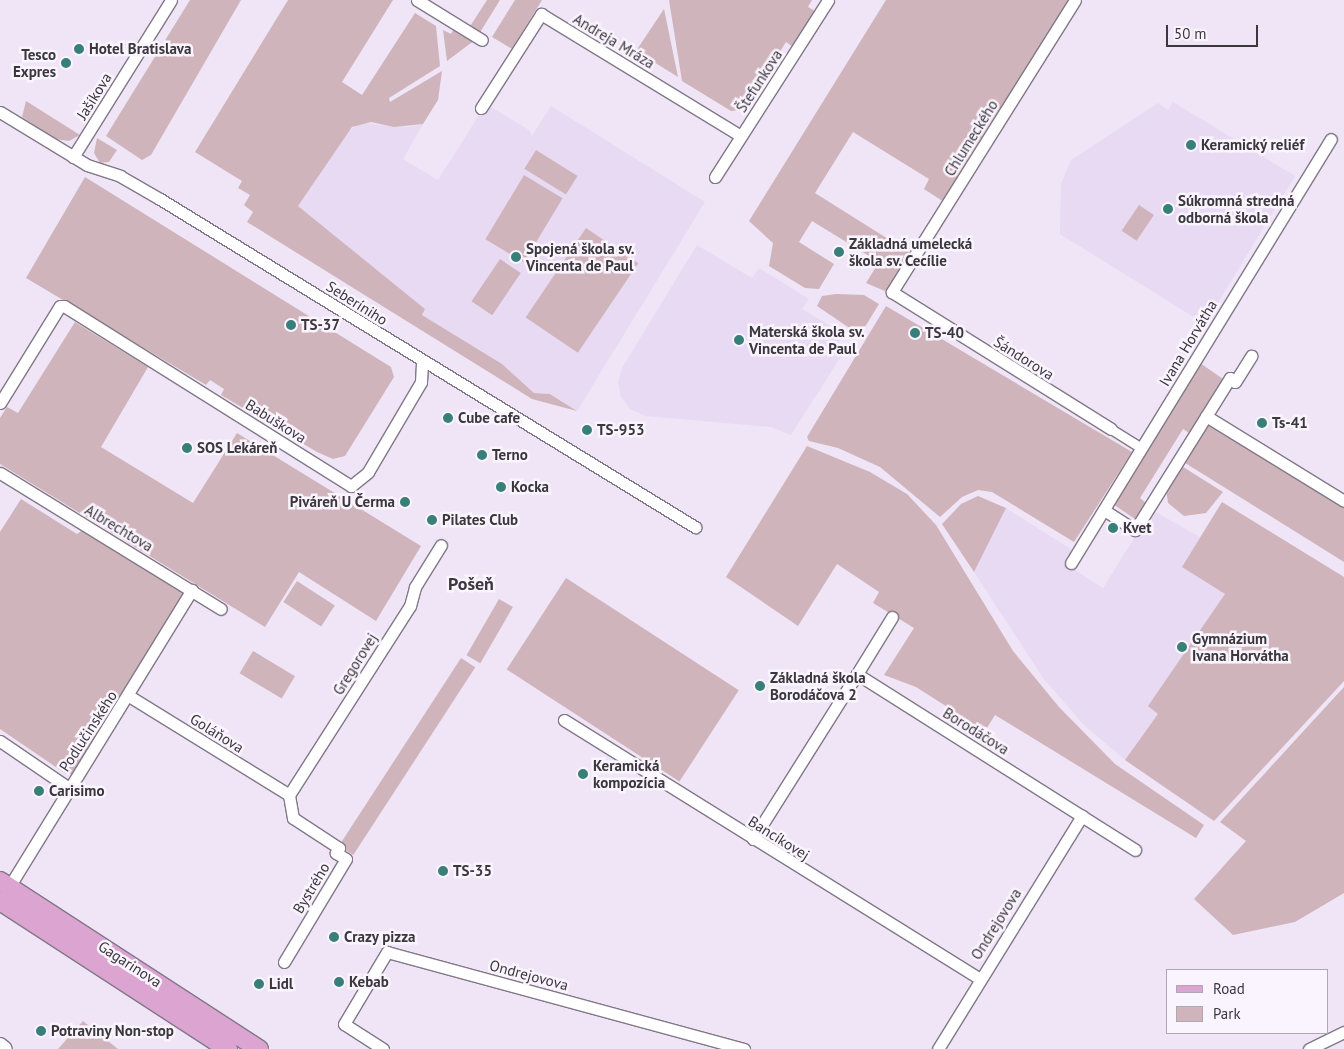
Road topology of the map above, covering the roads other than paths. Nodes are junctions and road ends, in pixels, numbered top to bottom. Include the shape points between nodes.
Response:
1 (171, 0) edge
2 (417, 0) edge
3 (828, 0) edge
4 (1075, 0) edge
5 (482, 40) dead end
6 (481, 108) dead end
7 (0, 112) edge
8 (741, 136) junction
9 (1331, 139) dead end
10 (73, 157) junction
11 (715, 177) dead end
12 (892, 292) joint
13 (1251, 356) dead end
14 (422, 362) junction
15 (0, 403) edge
16 (1206, 416) junction
17 (1111, 429) joint
18 (1142, 448) junction
19 (0, 473) edge
20 (1344, 502) edge
21 (1104, 510) junction
22 (695, 527) dead end
23 (441, 545) dead end
24 (1072, 564) dead end
25 (192, 590) junction
26 (221, 609) dead end
27 (892, 616) dead end
28 (857, 674) junction
29 (129, 696) junction
30 (564, 720) dead end
31 (0, 741) edge
32 (70, 788) junction
33 (289, 795) junction
34 (1082, 816) junction
35 (753, 839) junction
36 (1135, 850) dead end
37 (3, 890) edge
38 (284, 962) dead end
39 (980, 979) junction
40 (1344, 1032) edge
41 (0, 1045) edge
42 (5, 1049) edge
43 (228, 1049) edge
44 (258, 1049) edge
45 (383, 1049) edge
46 (744, 1049) edge
47 (938, 1049) edge
48 (1309, 1049) edge

1 - 10 street, Jašíkova
2 - 5 street
3 - 8 street, Štefunkova
4 - 12 street, Chlumeckého
6 - 8 street, Andreja Mráza via 541,14
7 - 10 street, Seberíniho
8 - 11 street, Štefunkova
9 - 18 street, Ivana Horvátha
10 - 14 street, Seberíniho via 160,199
12 - 17 street, Šándorova
13 - 16 street
14 - 15 street, Babuškova via 421,382 368,472 351,486 60,306
14 - 22 street, Seberíniho
16 - 20 street
16 - 21 street via 1135,530
17 - 18 street, Šándorova
18 - 21 street, Ivana Horvátha
19 - 25 street, Albrechtova
21 - 24 street, Ivana Horvátha
23 - 33 street, Gregorovej via 415,587 410,606
25 - 26 street, Albrechtova
25 - 29 street, Podlučinského
27 - 28 street
28 - 34 street, Borodáčova
28 - 35 street
29 - 32 street, Podlučinského
29 - 33 street, Goláňova
30 - 35 street, Bancíkovej
31 - 32 street
32 - 37 street, Podlučinského
33 - 38 street, Bystrého via 293,818 338,848 336,853 346,859
34 - 36 street, Borodáčova
34 - 39 street, Ondrejovova
35 - 39 street, Bancíkovej
37 - 43 main road, Gagarinova
37 - 44 main road, Gagarinova
39 - 47 street, Ondrejovova
40 - 48 street
41 - 42 street
45 - 46 street, Ondrejovova via 344,1024 387,952

